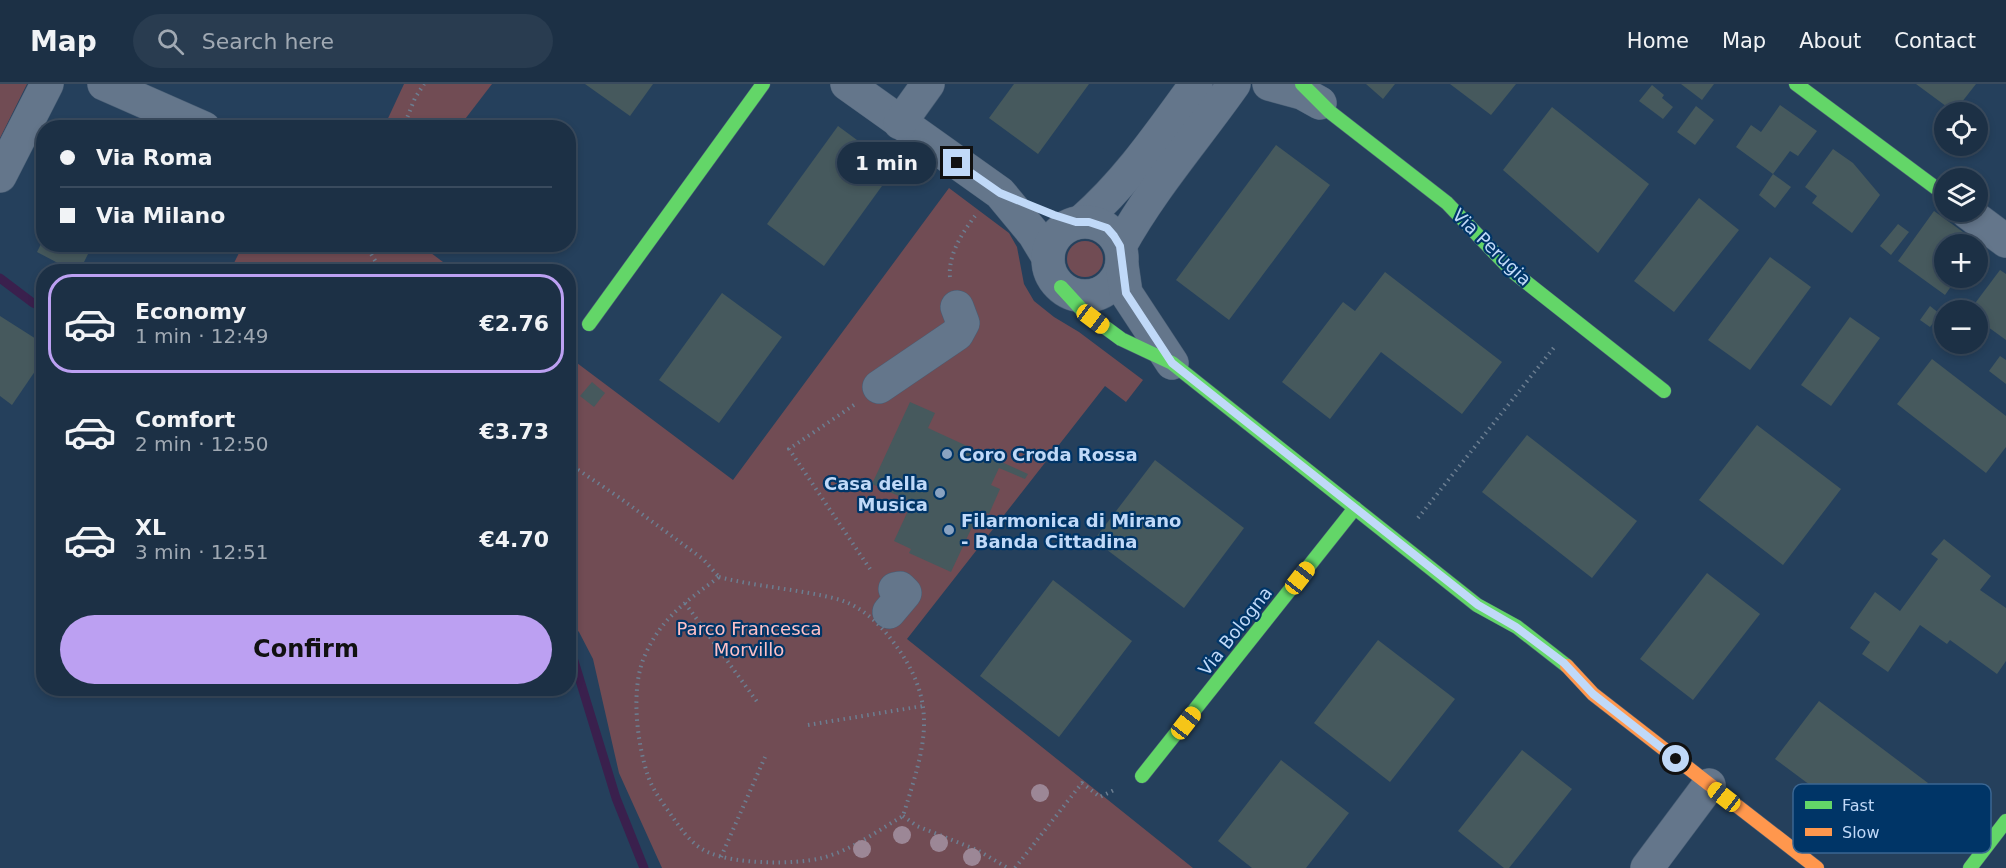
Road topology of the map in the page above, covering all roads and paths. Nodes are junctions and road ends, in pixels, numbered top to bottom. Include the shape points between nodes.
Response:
1 (47, 84) edge
2 (104, 84) edge
3 (424, 84) edge
4 (763, 84) edge
5 (847, 84) edge
6 (928, 84) edge
7 (1196, 84) edge
8 (1262, 84) edge
9 (1269, 84) edge
10 (1796, 84) edge
11 (1231, 89) edge
12 (1311, 94) edge
13 (186, 120) edge
14 (406, 120) edge
15 (900, 123) junction
16 (0, 176) edge
17 (1934, 187) edge
18 (989, 203) junction
19 (1079, 221) junction
20 (1980, 222) edge
21 (2006, 241) edge
22 (1121, 255) junction
23 (1048, 257) junction
24 (1061, 287) junction
25 (957, 307) joint
26 (1575, 321) junction
27 (589, 324) dead end
28 (1172, 363) junction
29 (879, 387) joint
30 (1664, 391) dead end
31 (576, 469) edge
32 (1355, 508) junction
33 (1398, 543) junction
34 (719, 577) junction
35 (892, 601) dead end
36 (685, 603) junction
37 (758, 703) dead end
38 (923, 706) junction
39 (808, 725) dead end
40 (765, 757) dead end
41 (1142, 776) joint
42 (1709, 785) junction
43 (903, 816) junction
44 (2006, 821) edge
45 (1991, 840) edge
46 (1793, 850) edge
47 (1797, 853) edge
48 (1980, 853) edge
49 (721, 857) junction
50 (1970, 866) edge
51 (1008, 868) edge
52 (1016, 868) edge
53 (1647, 868) edge
54 (1816, 868) edge

1 - 16 street
2 - 13 street
3 - 14 path
4 - 27 street
5 - 15 street
6 - 15 street
7 - 19 street via 1147,151 1101,204
8 - 11 street
9 - 12 street, Via Perugia
10 - 17 street
11 - 22 street via 1132,224
12 - 26 street, Via Perugia via 1446,203 1512,271
15 - 18 street
18 - 19 street
18 - 23 street via 1034,234
18 - 25 path via 957,244 949,269
19 - 22 street via 1107,228
19 - 23 street via 1055,237
20 - 21 street
22 - 24 street via 1119,274 1104,291 1081,296
22 - 28 street via 1126,293
23 - 24 street via 1053,278
24 - 28 street via 1083,311 1121,339
25 - 29 street via 963,323 957,334
26 - 30 street, Via Perugia
26 - 33 path
28 - 32 street
29 - 35 path via 789,449
31 - 34 path via 703,559
32 - 33 street
32 - 41 street, Via Bologna
33 - 42 street via 1478,605 1516,627 1564,663 1593,694
34 - 36 path
34 - 38 path via 837,599 858,608 882,626 908,663
36 - 37 path
36 - 49 path via 661,627 644,657 638,693 640,742 648,777 679,826 695,844
38 - 39 path
38 - 43 path via 924,739
40 - 49 path
41 - 52 path via 1100,797 1082,783
42 - 46 street
42 - 53 street
43 - 49 path via 843,851 820,858 756,862
43 - 51 path
44 - 45 street
47 - 54 street
48 - 50 street

